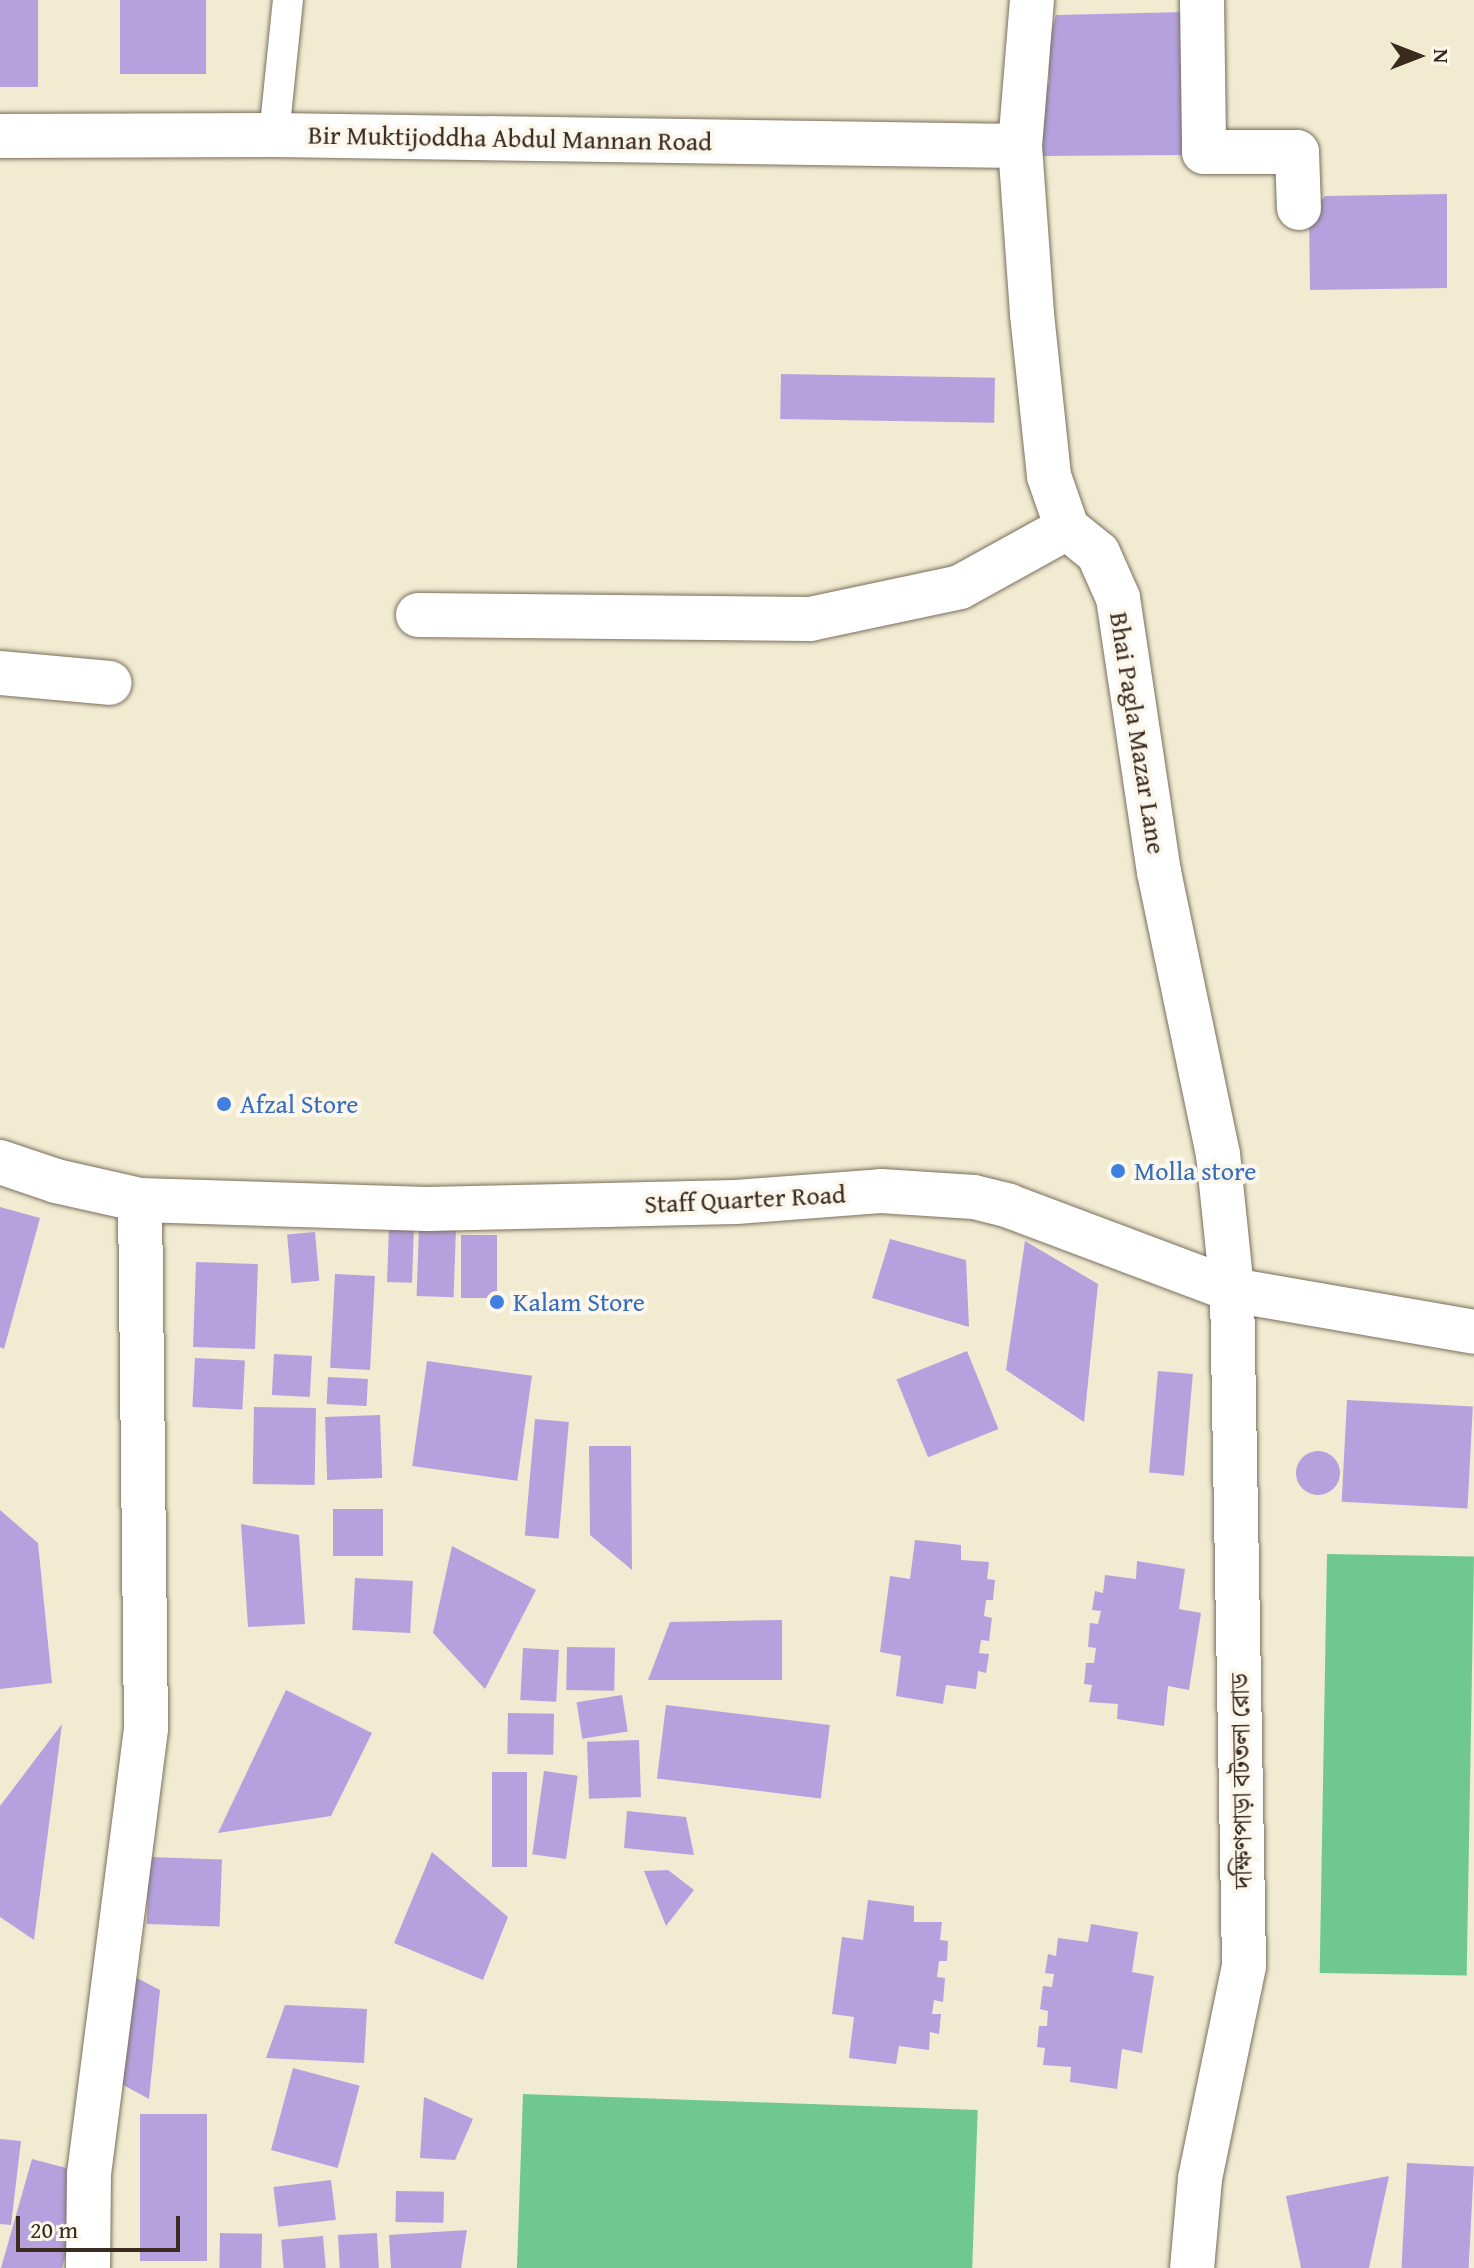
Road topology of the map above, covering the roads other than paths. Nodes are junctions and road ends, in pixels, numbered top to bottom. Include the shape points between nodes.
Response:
1 (288, 0) edge
2 (1032, 0) edge
3 (1202, 0) edge
4 (274, 135) junction
5 (0, 136) edge
6 (1020, 146) junction
7 (1299, 208) dead end
8 (1067, 528) junction
9 (418, 615) dead end
10 (0, 673) edge
11 (110, 683) dead end
12 (0, 1162) edge
13 (140, 1200) junction
14 (1232, 1290) junction
15 (1474, 1332) edge
16 (88, 2268) edge
17 (1192, 2268) edge

1 - 4 lane
2 - 6 street
3 - 7 street via 1204,152 1297,152
4 - 5 street, Bir Muktijoddha Abdul Mannan Road
4 - 6 street, Bir Muktijoddha Abdul Mannan Road
6 - 8 street via 1049,476
8 - 9 street via 960,587 810,619
8 - 14 street, Bhai Pagla Mazar Lane via 1098,553 1118,598 1159,872 1218,1154
10 - 11 street
12 - 13 street, Staff Quarter Road
13 - 14 street, Staff Quarter Road via 427,1209 930,1192 1009,1206
13 - 16 street via 146,1728 89,2174
14 - 15 street, Staff Quarter Road
14 - 17 street, দক্ষিণপাড়া বটতলা রোড via 1244,1966 1200,2179

